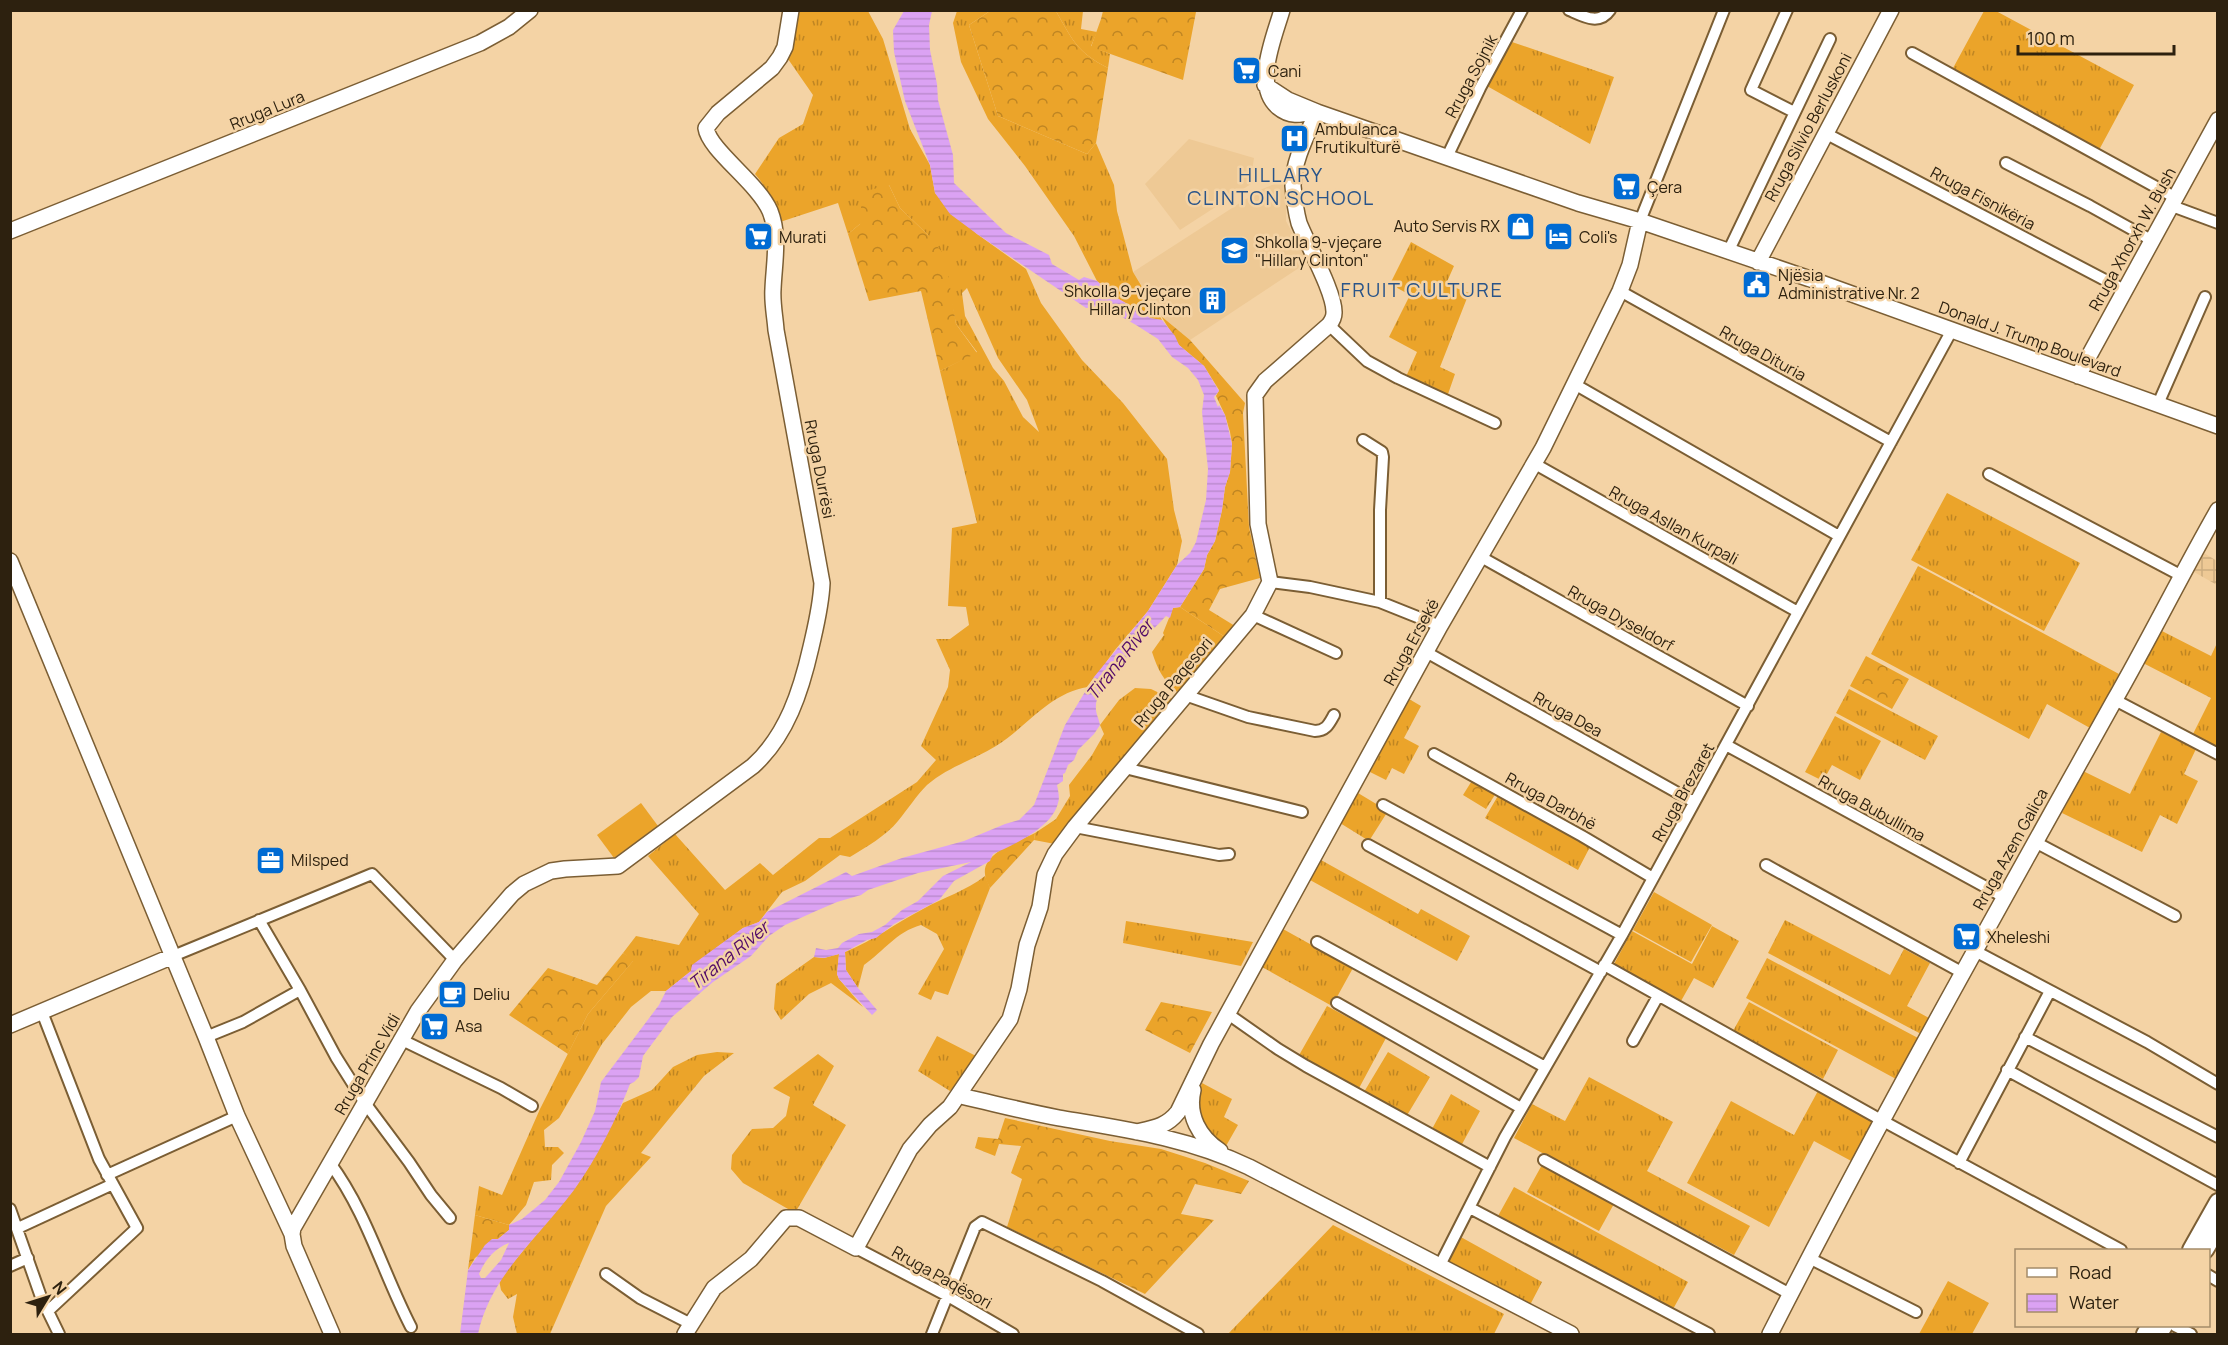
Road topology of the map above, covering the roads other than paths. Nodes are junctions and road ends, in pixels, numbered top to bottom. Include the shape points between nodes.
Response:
1 (530, 10) edge
2 (791, 10) edge
3 (1282, 10) edge
4 (1522, 10) edge
5 (1569, 10) edge
6 (1610, 10) edge
7 (1724, 10) edge
8 (1787, 10) edge
9 (1891, 10) edge
10 (1830, 39) dead end
11 (1912, 53) dead end
12 (1315, 111) junction
13 (1794, 112) junction
14 (2216, 125) edge
15 (1826, 133) junction
16 (1447, 157) junction
17 (2006, 163) dead end
18 (2174, 202) junction
19 (1640, 221) junction
20 (2217, 223) edge
21 (10, 231) edge
22 (2153, 241) junction
23 (1728, 252) junction
24 (1758, 262) junction
25 (1620, 291) junction
26 (2126, 291) junction
27 (2205, 297) dead end
28 (1329, 325) junction
29 (1952, 330) junction
30 (2078, 375) junction
31 (1576, 385) junction
32 (2158, 404) junction
33 (1495, 423) dead end
34 (2217, 425) edge
35 (1363, 440) dead end
36 (1891, 442) junction
37 (1534, 464) junction
38 (1989, 474) dead end
39 (2217, 510) edge
40 (2213, 529) edge
41 (1839, 536) junction
42 (1481, 558) junction
43 (10, 561) edge
44 (2182, 576) junction
45 (1270, 582) junction
46 (1380, 602) junction
47 (1798, 612) junction
48 (1253, 615) junction
49 (1440, 626) junction
50 (1426, 652) junction
51 (1336, 653) dead end
52 (1185, 695) junction
53 (2115, 700) junction
54 (1748, 706) junction
55 (1334, 715) dead end
56 (1726, 745) junction
57 (1434, 754) dead end
58 (2217, 754) edge
59 (1125, 768) junction
60 (1694, 802) junction
61 (1383, 805) dead end
62 (1302, 812) dead end
63 (1075, 827) junction
64 (2035, 842) junction
65 (1368, 845) dead end
66 (1229, 854) dead end
67 (1766, 865) dead end
68 (577, 868) joint
69 (1653, 878) junction
70 (2004, 897) junction
71 (2175, 916) dead end
72 (259, 920) junction
73 (1622, 935) junction
74 (1317, 942) dead end
75 (1975, 951) junction
76 (173, 956) junction
77 (455, 960) junction
78 (1603, 969) junction
79 (1963, 973) junction
80 (300, 990) junction
81 (2050, 991) junction
82 (1658, 996) junction
83 (1337, 1003) dead end
84 (42, 1012) junction
85 (1228, 1014) junction
86 (10, 1025) edge
87 (2025, 1036) junction
88 (206, 1037) junction
89 (402, 1040) junction
90 (1633, 1041) dead end
91 (1545, 1067) junction
92 (2007, 1071) junction
93 (2217, 1084) edge
94 (959, 1094) junction
95 (365, 1103) junction
96 (532, 1106) dead end
97 (1521, 1108) junction
98 (1185, 1113) junction
99 (237, 1116) junction
100 (1883, 1121) junction
101 (1137, 1132) junction
102 (2217, 1137) edge
103 (1181, 1141) junction
104 (1544, 1160) dead end
105 (1238, 1162) junction
106 (330, 1163) junction
107 (1959, 1163) junction
108 (1490, 1167) junction
109 (110, 1180) junction
110 (2217, 1185) edge
111 (2217, 1202) edge
112 (1470, 1208) junction
113 (10, 1209) edge
114 (450, 1218) dead end
115 (18, 1228) junction
116 (2217, 1228) edge
117 (292, 1234) junction
118 (856, 1248) junction
119 (2117, 1249) edge
120 (2192, 1249) edge
121 (2206, 1249) edge
122 (1809, 1257) junction
123 (28, 1258) junction
124 (10, 1266) edge
125 (1439, 1267) junction
126 (606, 1274) dead end
127 (1790, 1294) junction
128 (946, 1295) junction
129 (48, 1311) junction
130 (1916, 1312) dead end
131 (411, 1327) dead end
132 (2177, 1327) edge
133 (688, 1329) edge
134 (60, 1335) edge
135 (332, 1335) edge
136 (932, 1335) edge
137 (1013, 1335) edge
138 (1198, 1335) edge
139 (1571, 1335) edge
140 (1709, 1335) edge
141 (1770, 1335) edge
142 (2191, 1335) edge

1 - 21 street, Rruga Lura via 480,44
2 - 68 street, Rruga Durrësi via 780,57 706,128 710,140 757,189 775,228 776,330 822,583 819,617 787,721 767,753 618,866
3 - 12 street, Donald J. Trump Boulevard via 1266,85 1271,99 1286,112 1298,115
4 - 16 street, Rruga Sojnik
5 - 6 street via 1598,19
7 - 19 street
8 - 13 street via 1751,90
9 - 15 street, Rruga Silvio Berluskoni
10 - 13 street
11 - 18 street
12 - 16 street, Donald J. Trump Boulevard
12 - 28 street via 1293,186 1299,222 1333,304
13 - 23 street
14 - 18 street, Rruga Xhorxh W. Bush
15 - 24 street, Rruga Silvio Berluskoni
15 - 26 street, Rruga Fisnikëria
16 - 19 street, Donald J. Trump Boulevard
17 - 22 street
18 - 20 street
18 - 22 street, Rruga Xhorxh W. Bush
19 - 23 street, Donald J. Trump Boulevard
19 - 25 street, Rruga Ersekë
22 - 26 street, Rruga Xhorxh W. Bush
23 - 24 street, Donald J. Trump Boulevard
24 - 29 street, Donald J. Trump Boulevard
25 - 31 street, Rruga Ersekë
25 - 36 street, Rruga Dituria
26 - 30 street, Rruga Xhorxh W. Bush
27 - 32 street
28 - 33 street via 1367,361
28 - 45 street via 1265,381 1255,395 1258,524
29 - 30 street, Donald J. Trump Boulevard
29 - 36 street, Rruga Brezaret
30 - 32 street, Donald J. Trump Boulevard
31 - 37 street, Rruga Ersekë
31 - 41 street
32 - 34 street, Donald J. Trump Boulevard
35 - 46 street via 1382,452 1383,457
36 - 41 street, Rruga Brezaret
37 - 42 street, Rruga Ersekë
37 - 47 street, Rruga Asllan Kurpali
38 - 44 street
39 - 40 street, Rruga Azem Galica
40 - 44 street, Rruga Azem Galica
41 - 47 street, Rruga Brezaret
42 - 49 street, Rruga Ersekë
42 - 54 street, Rruga Dyseldorf
43 - 76 street
44 - 53 street, Rruga Azem Galica
45 - 46 street
45 - 48 street, Rruga Paqesori
46 - 49 street
47 - 54 street, Rruga Brezaret
48 - 51 street
48 - 52 street, Rruga Paqesori
49 - 50 street, Rruga Ersekë
50 - 60 street, Rruga Dea
50 - 85 street, Rruga Ersekë
52 - 55 street via 1248,717 1315,731 1326,727
52 - 59 street, Rruga Paqesori
53 - 58 street
53 - 64 street, Rruga Azem Galica
54 - 56 street, Rruga Brezaret
56 - 60 street, Rruga Brezaret
56 - 70 street, Rruga Bubullima
57 - 69 street, Rruga Darbhë
59 - 62 street
59 - 63 street, Rruga Paqesori
60 - 69 street, Rruga Brezaret
61 - 73 street
63 - 66 street
63 - 94 street, Rruga Paqesori via 1055,854 1046,875 1010,1018
64 - 70 street, Rruga Azem Galica
64 - 71 street
65 - 78 street
67 - 79 street
68 - 77 street, Rruga Princ Vidi via 551,871 524,884
69 - 73 street, Rruga Brezaret
70 - 75 street, Rruga Azem Galica
72 - 76 street
72 - 77 street via 372,874
72 - 80 street
73 - 78 street, Rruga Brezaret
74 - 91 street
75 - 79 street, Rruga Azem Galica
75 - 81 street
76 - 84 street
76 - 88 street
77 - 89 street, Rruga Princ Vidi
78 - 82 street
78 - 91 street, Rruga Brezaret
79 - 100 street, Rruga Azem Galica
80 - 88 street via 243,1022
80 - 95 street
81 - 87 street
81 - 93 street
82 - 90 street
82 - 100 street
83 - 97 street
84 - 86 street
84 - 109 street
85 - 98 street, Rruga Ersekë via 1197,1074
85 - 108 street via 1288,1055
87 - 92 street
87 - 102 street
88 - 99 street
89 - 95 street, Rruga Princ Vidi
89 - 96 street
91 - 97 street, Rruga Brezaret
92 - 107 street
92 - 110 street
94 - 101 street via 1037,1114
94 - 118 street, Rruga Paqesori via 910,1149
95 - 106 street, Rruga Princ Vidi
95 - 114 street
97 - 108 street, Rruga Brezaret
98 - 101 street via 1157,1128
98 - 103 street via 1176,1133
98 - 105 street via 1211,1145
99 - 109 street
99 - 117 street
100 - 107 street
100 - 122 street, Rruga Azem Galica
101 - 103 street
103 - 105 street
104 - 127 street
105 - 125 street
106 - 117 street, Rruga Princ Vidi
106 - 131 street via 360,1211
107 - 119 street
108 - 112 street, Rruga Brezaret
109 - 115 street
109 - 129 street via 137,1228
111 - 120 main road
112 - 125 street, Rruga Brezaret
112 - 140 street
113 - 115 street
115 - 123 street
116 - 121 main road
117 - 135 street
118 - 128 street, Rruga Paqësori
118 - 133 street via 799,1218 786,1218 751,1259 714,1288
122 - 127 street, Rruga Azem Galica
122 - 130 street
123 - 124 street
123 - 129 street
125 - 139 street
126 - 133 street
127 - 141 street, Rruga Azem Galica
128 - 136 street
128 - 137 street, Rruga Paqësori
128 - 138 street via 975,1227 982,1222 1102,1281
129 - 134 street
132 - 142 street

